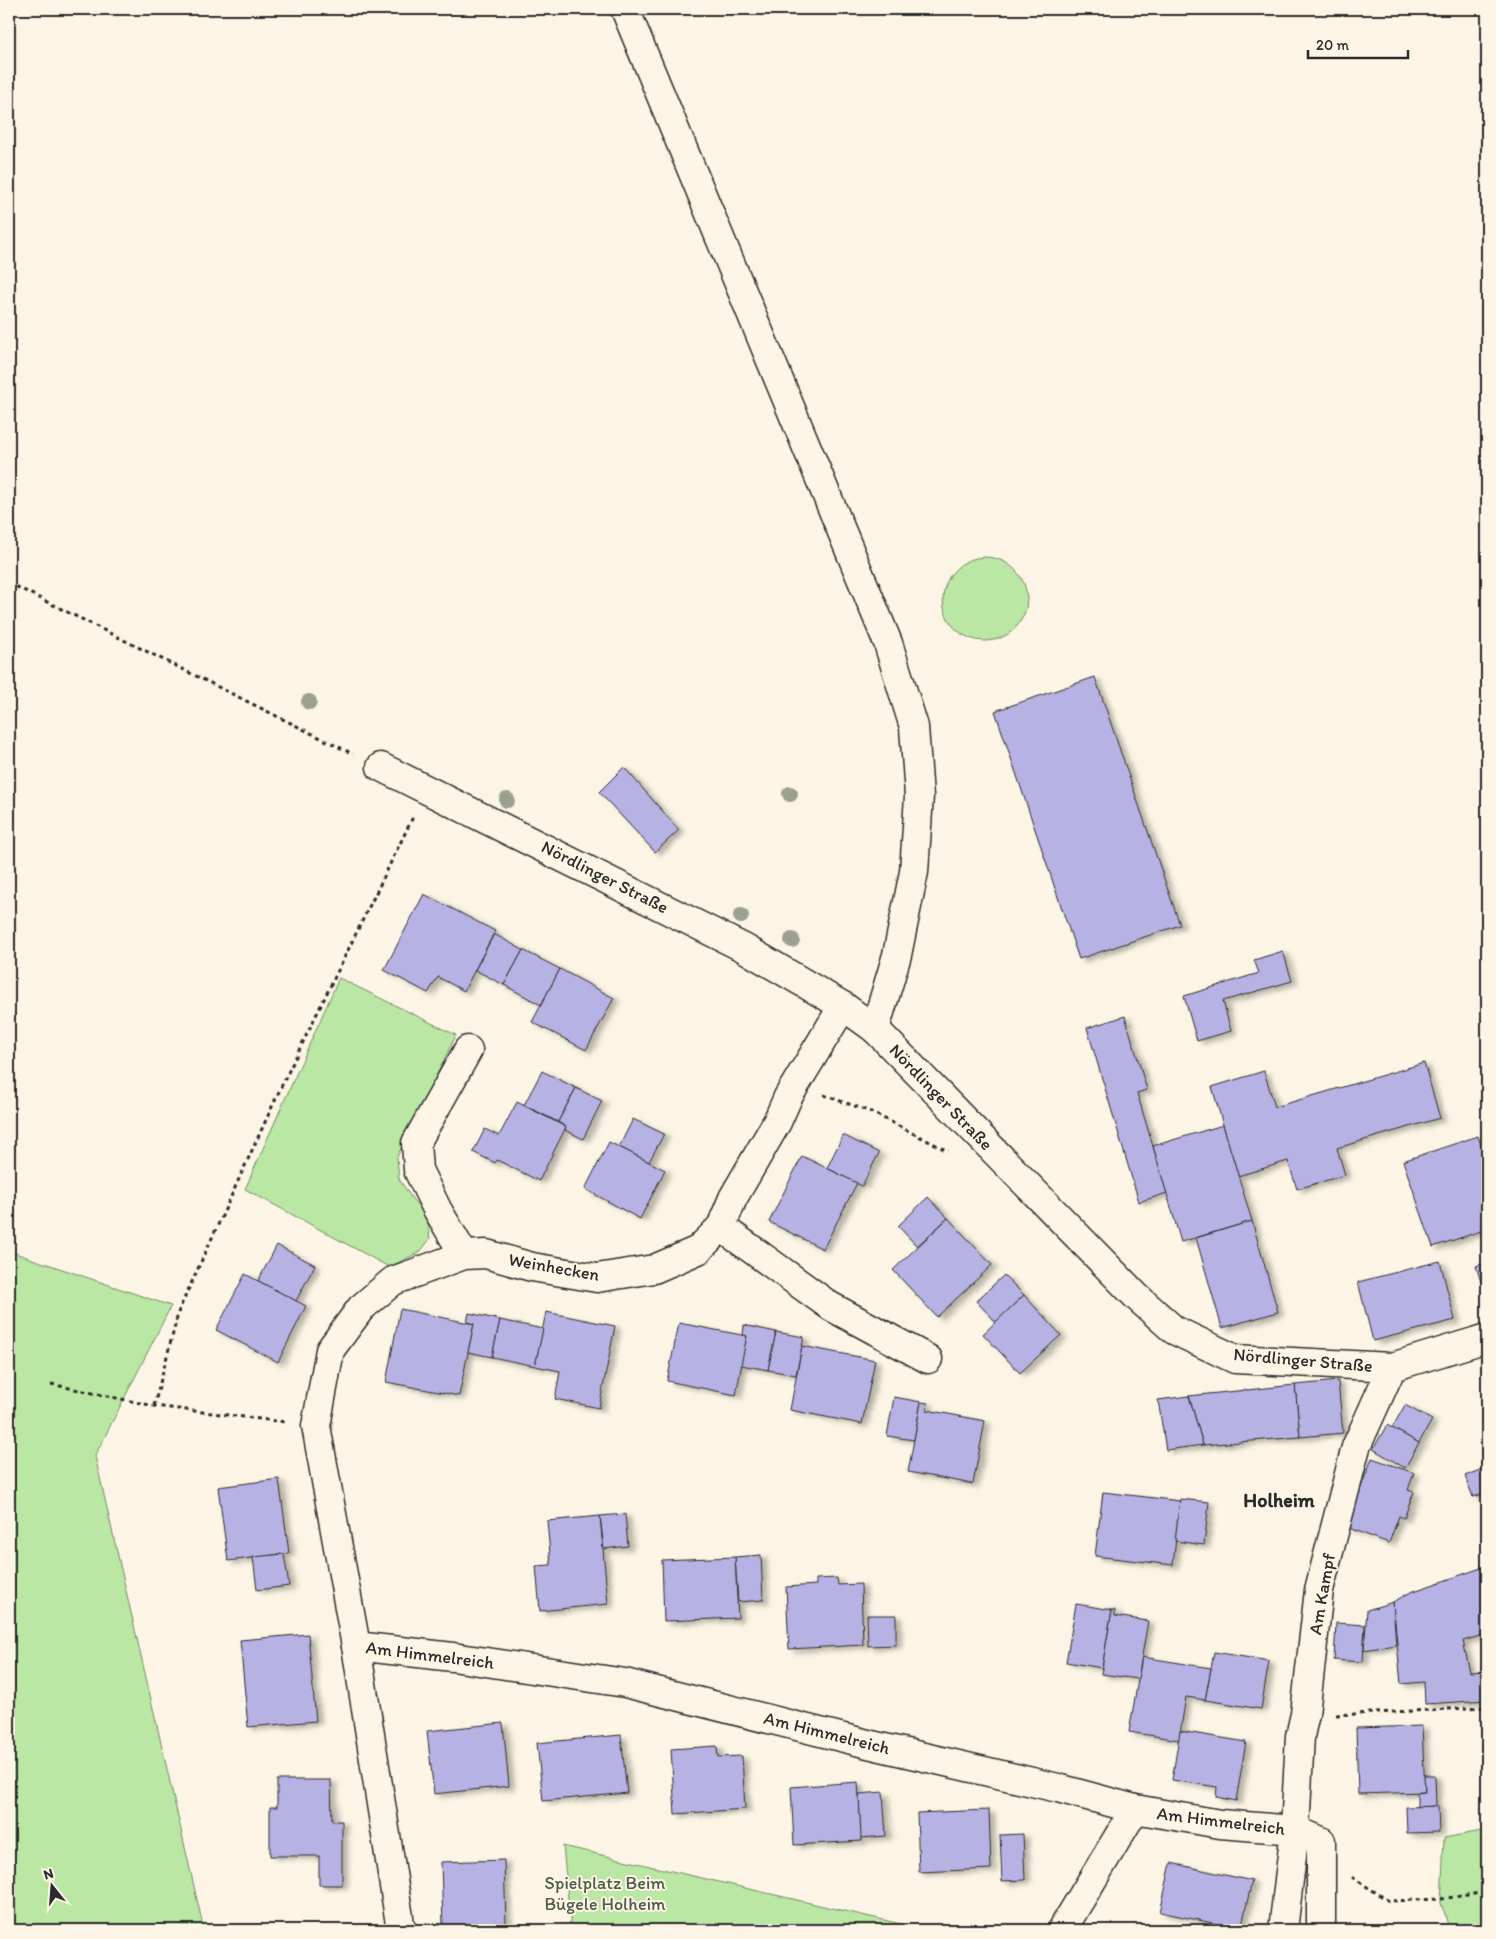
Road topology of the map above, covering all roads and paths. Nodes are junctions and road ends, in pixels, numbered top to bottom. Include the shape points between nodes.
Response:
1 (625, 9) edge
2 (9, 583) edge
3 (381, 767) joint
4 (426, 789) junction
5 (843, 1006) junction
6 (875, 1029) junction
7 (468, 1050) dead end
8 (788, 1097) junction
9 (956, 1155) dead end
10 (721, 1227) junction
11 (464, 1255) junction
12 (1487, 1338) edge
13 (928, 1359) dead end
14 (1392, 1367) junction
15 (51, 1384) dead end
16 (154, 1406) junction
17 (316, 1426) junction
18 (356, 1646) junction
19 (1487, 1706) edge
20 (1305, 1714) junction
21 (1135, 1809) junction
22 (1295, 1830) junction
23 (1351, 1876) dead end
24 (1487, 1892) edge
25 (401, 1930) edge
26 (1062, 1930) edge
27 (1283, 1930) edge
28 (1321, 1930) edge

1 - 6 street via 888,644 914,727 919,796 914,872 897,955
2 - 3 path
3 - 4 street, Nördlinger Straße
4 - 5 street, Nördlinger Straße via 744,948
4 - 16 path via 282,1086 179,1310
5 - 6 street, Nördlinger Straße
5 - 8 street, Weinhecken
6 - 14 street, Nördlinger Straße via 1137,1297 1174,1330 1235,1358
7 - 11 street via 416,1143 418,1170
8 - 9 path via 824,1095 871,1112
8 - 10 street, Weinhecken via 733,1198
10 - 11 street, Weinhecken via 698,1250 654,1269 597,1278 532,1267 486,1254
10 - 13 street via 830,1306
11 - 17 street, Weinhecken via 393,1281 362,1308 330,1350
12 - 14 street, Nördlinger Straße
14 - 20 street, Am Kampf via 1356,1447 1319,1590
15 - 16 path
16 - 17 path
17 - 18 street, Am Himmelreich
18 - 21 street, Am Himmelreich via 625,1683
18 - 25 street, Am Himmelreich
19 - 20 path via 1343,1715
20 - 22 street, Am Kampf via 1300,1736
21 - 22 street, Am Himmelreich via 1220,1824
21 - 26 street
22 - 27 street, Am Kampf
22 - 28 street via 1321,1841
23 - 24 path via 1389,1900 1441,1899

